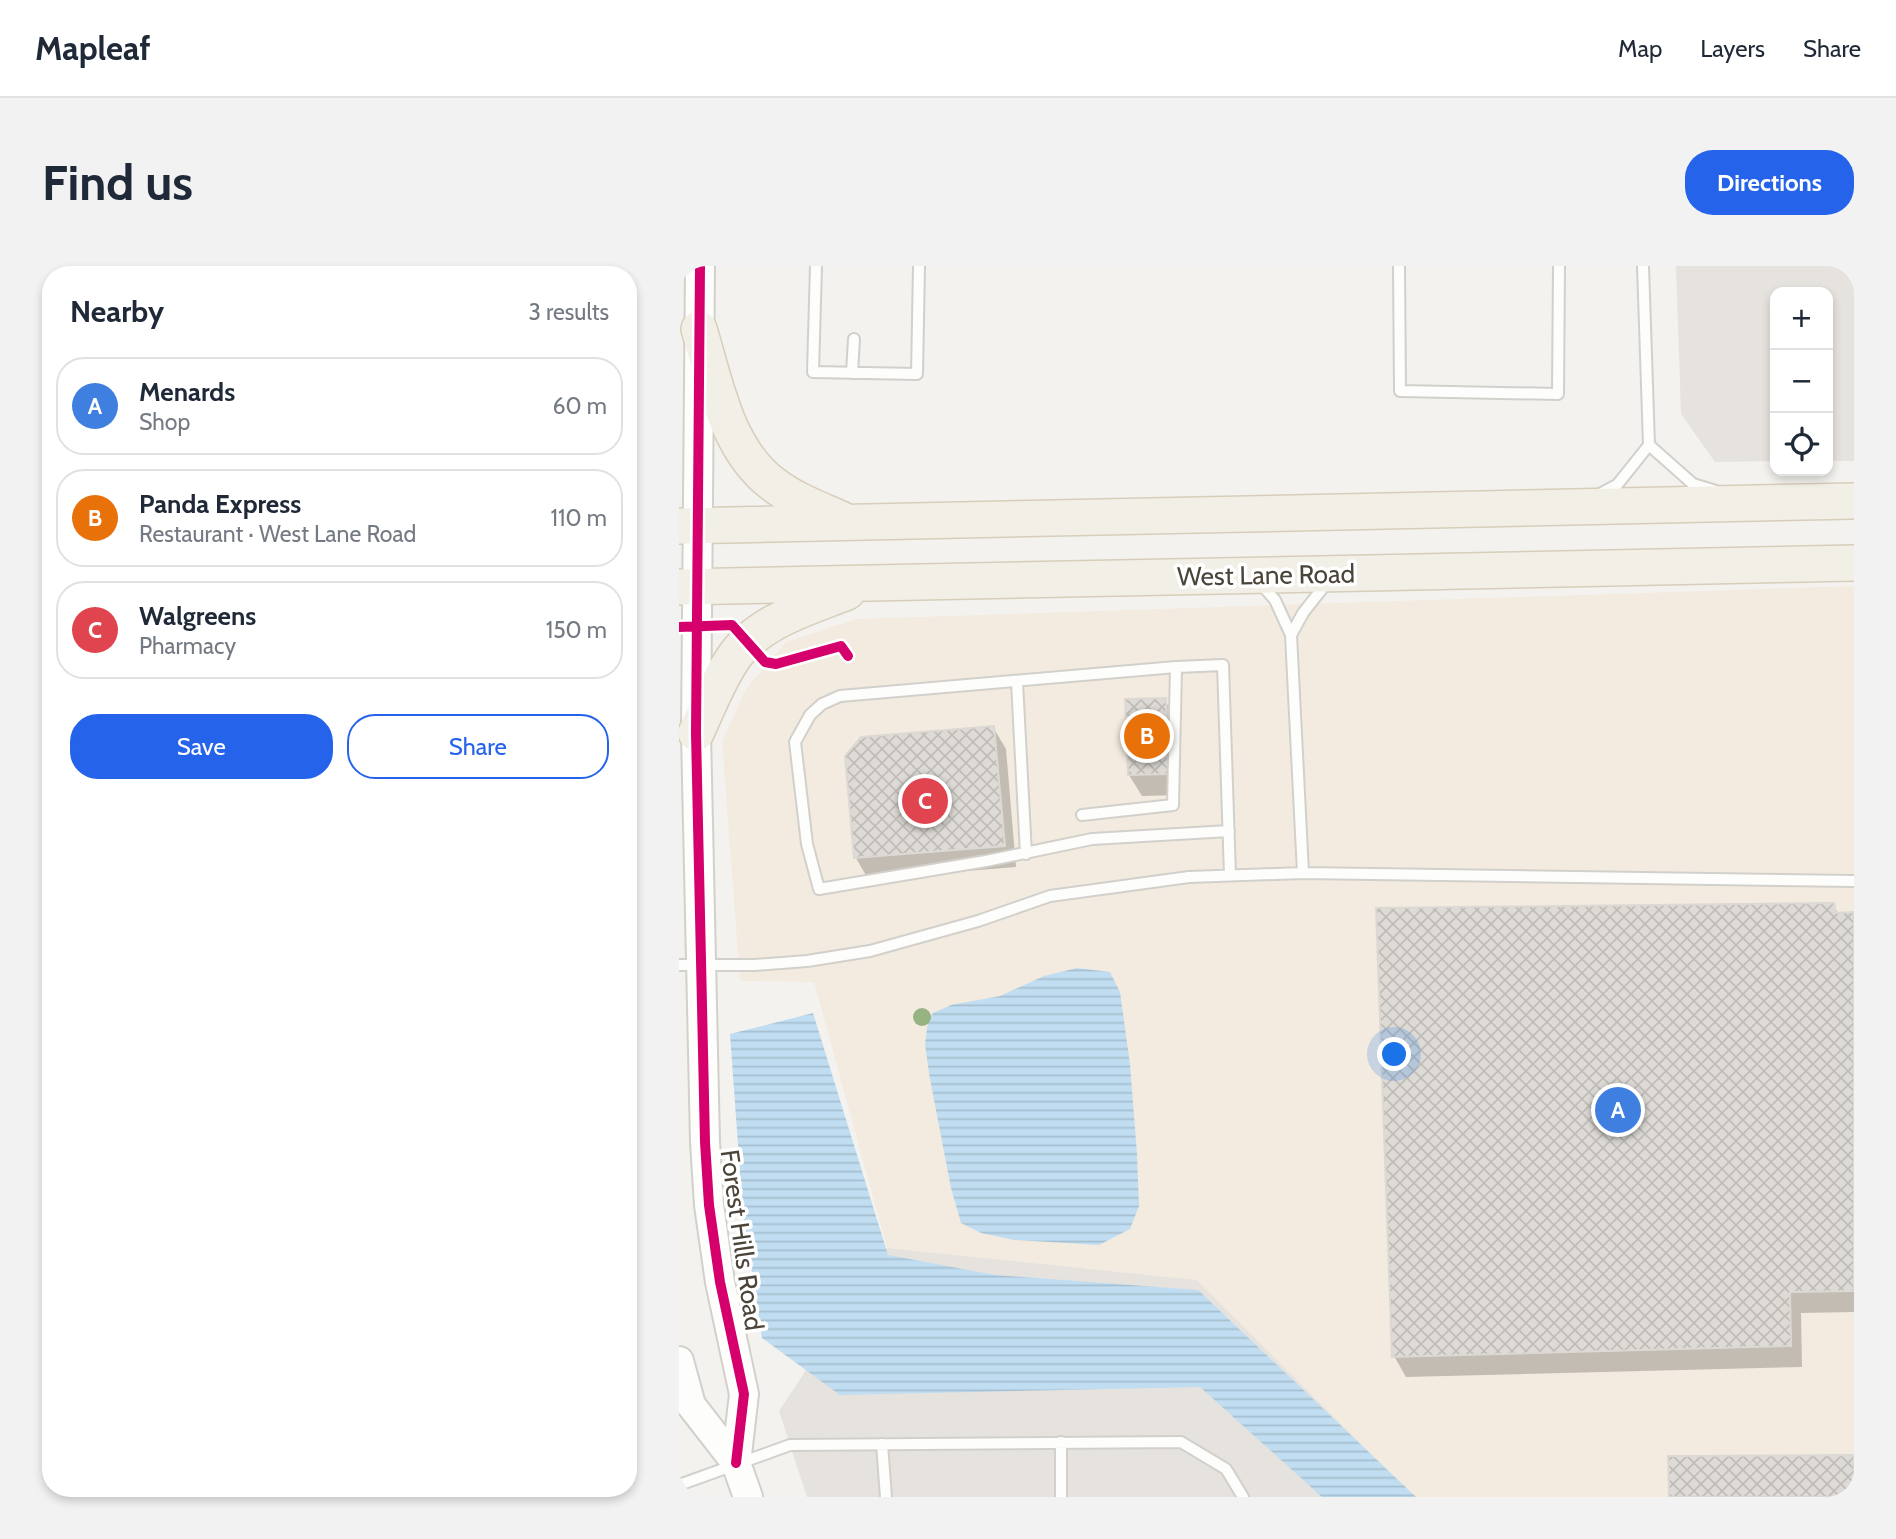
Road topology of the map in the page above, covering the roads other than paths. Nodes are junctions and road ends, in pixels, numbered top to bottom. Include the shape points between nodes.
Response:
1 (700, 266) edge
2 (816, 266) edge
3 (919, 266) edge
4 (1399, 266) edge
5 (1559, 266) edge
6 (1643, 266) edge
7 (699, 329) junction
8 (853, 339) dead end
9 (852, 373) junction
10 (1649, 445) junction
11 (1854, 502) edge
12 (1751, 503) junction
13 (1568, 507) junction
14 (847, 522) junction
15 (688, 525) edge
16 (1854, 563) edge
17 (1586, 568) junction
18 (1335, 573) junction
19 (1854, 575) edge
20 (1239, 576) junction
21 (871, 583) junction
22 (688, 587) edge
23 (1291, 635) junction
24 (1176, 667) junction
25 (1017, 682) junction
26 (696, 733) junction
27 (1082, 815) dead end
28 (1229, 831) junction
29 (1026, 854) junction
30 (1303, 873) junction
31 (1230, 875) junction
32 (1854, 881) edge
33 (691, 965) edge
34 (679, 1361) edge
35 (1061, 1442) junction
36 (882, 1444) junction
37 (736, 1463) junction
38 (679, 1485) edge
39 (748, 1497) edge
40 (886, 1497) edge
41 (1061, 1497) edge
42 (1243, 1497) edge

1 - 7 street, Forest Hills Road
2 - 9 lane via 813,372
3 - 9 lane via 917,374
4 - 5 lane via 1400,391 1558,394
6 - 10 lane
7 - 14 main road via 725,414 755,468 773,485
7 - 15 street, Forest Hills Road
8 - 9 lane
10 - 12 lane via 1693,484
10 - 13 lane via 1617,485
11 - 12 main road
12 - 13 main road
13 - 14 main road
14 - 15 main road
15 - 22 street, Forest Hills Road
16 - 17 main road, West Lane Road
17 - 18 main road, West Lane Road
17 - 19 main road
18 - 20 main road, West Lane Road
18 - 23 lane
20 - 21 main road, West Lane Road
20 - 23 lane via 1264,586
21 - 22 main road, West Lane Road
21 - 26 main road via 798,611 748,642 733,658
22 - 26 street, Forest Hills Road
23 - 30 lane
24 - 25 lane
24 - 27 lane via 1173,805
24 - 28 lane via 1223,665
25 - 29 lane
25 - 29 lane via 840,696 822,704 795,742 807,844 819,889
26 - 33 street, Forest Hills Road
28 - 29 lane via 1092,839
28 - 31 lane
30 - 31 lane
30 - 32 lane
31 - 33 lane via 1050,896 870,951 807,961
33 - 37 street, Forest Hills Road via 709,1205 744,1394
34 - 37 street, Forest Hills Road via 691,1405
35 - 36 lane
35 - 41 lane
35 - 42 lane via 1181,1442 1226,1469
36 - 37 lane via 790,1445
36 - 40 lane
37 - 38 lane
37 - 39 street, Forest Hills Road

